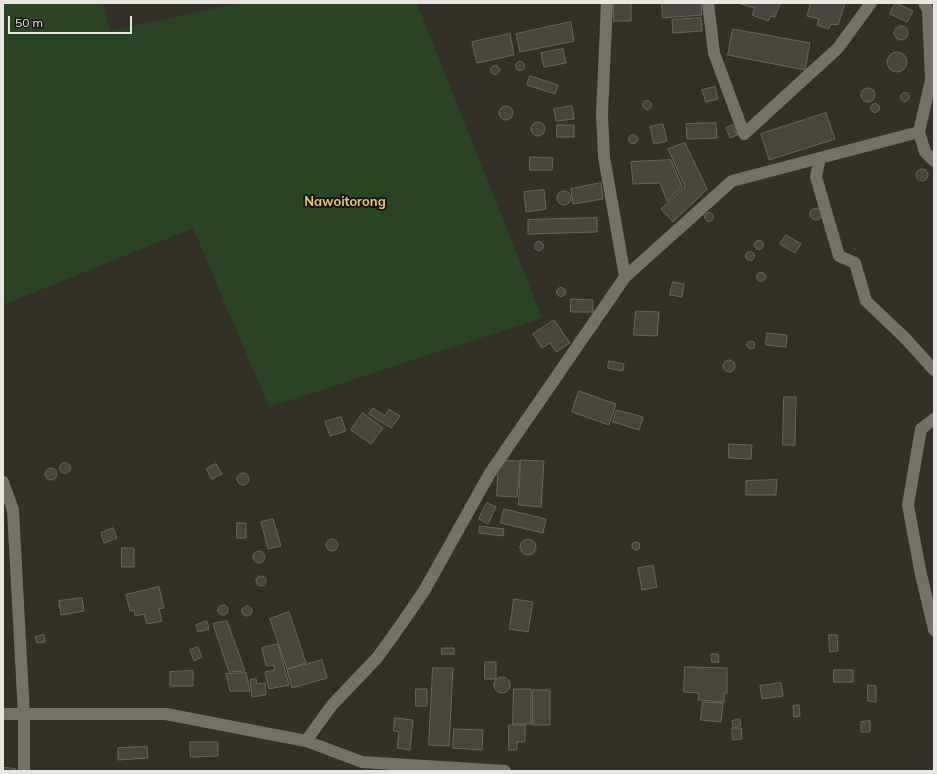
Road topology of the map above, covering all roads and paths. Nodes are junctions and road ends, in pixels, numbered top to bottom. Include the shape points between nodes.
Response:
1 (607, 3) edge
2 (708, 3) edge
3 (871, 3) edge
4 (924, 3) edge
5 (919, 132) junction
6 (820, 158) junction
7 (934, 161) edge
8 (625, 277) junction
9 (934, 370) edge
10 (934, 419) edge
11 (3, 482) edge
12 (934, 630) edge
13 (3, 714) edge
14 (24, 715) junction
15 (306, 741) junction
16 (360, 766) edge
17 (24, 771) edge
18 (505, 771) edge

1 - 8 street via 602,114 604,157
2 - 3 street via 714,53 744,134 838,48
4 - 5 street via 928,10 932,80
5 - 6 street
5 - 7 street via 925,152
6 - 8 street via 732,181
6 - 9 street via 816,177 839,256 854,263 866,301
8 - 15 street via 490,473 424,591 400,626 377,658 332,705
10 - 12 street via 921,429 908,505
11 - 14 street via 13,510
13 - 14 street
14 - 15 street via 166,714
14 - 17 street
15 - 16 street
16 - 18 street

